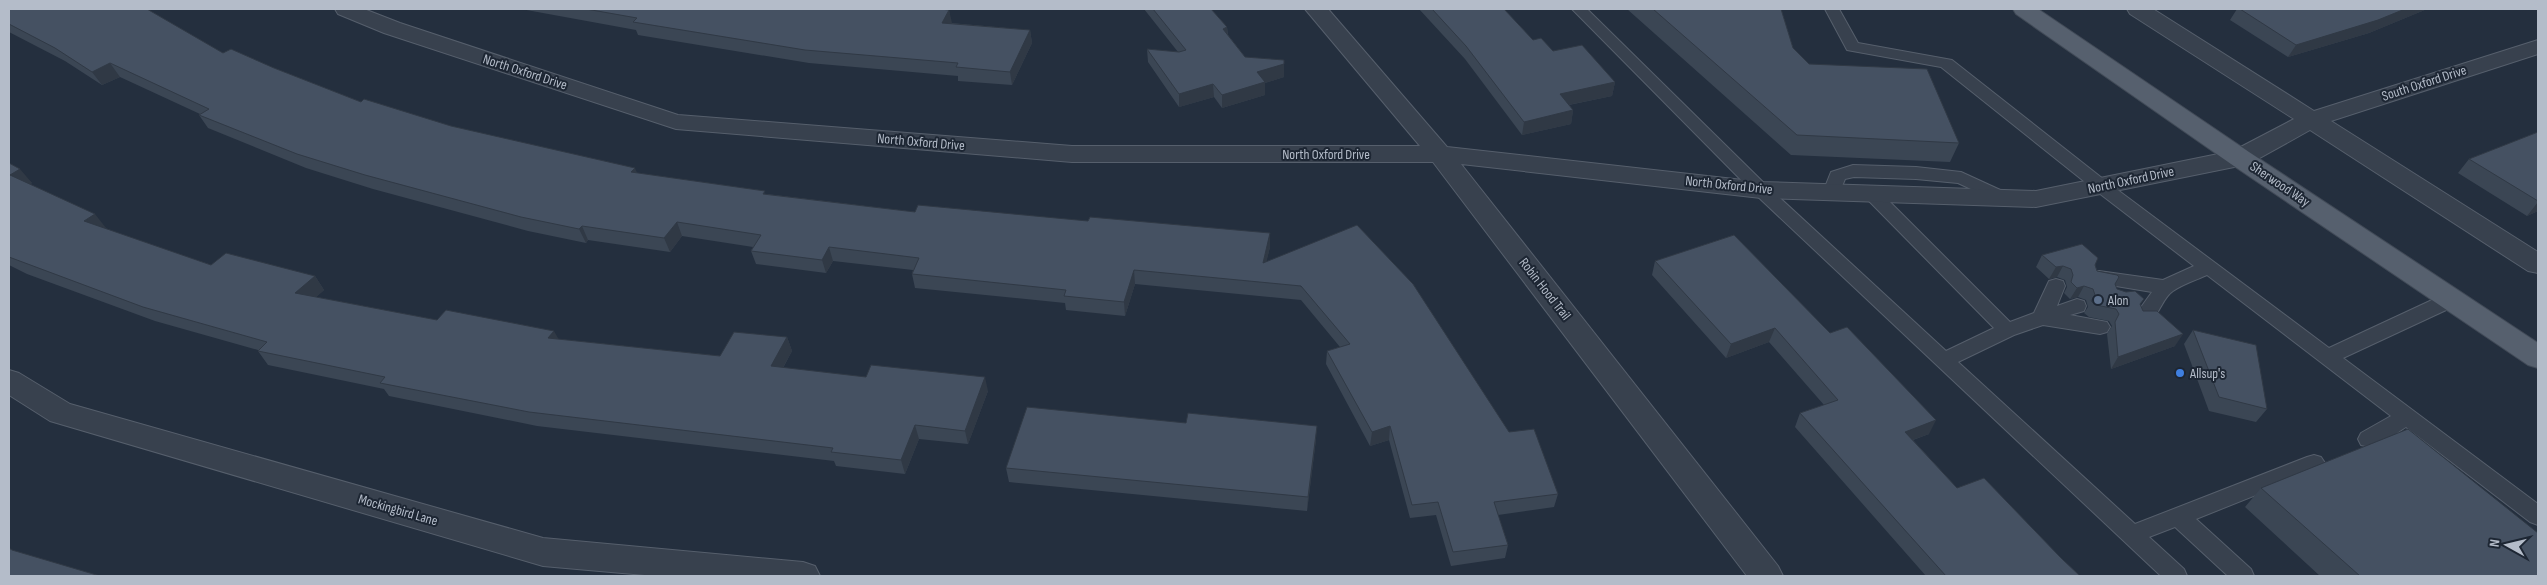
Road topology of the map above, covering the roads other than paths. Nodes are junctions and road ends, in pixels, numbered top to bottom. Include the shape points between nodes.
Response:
1 (346, 9) edge
2 (1316, 9) edge
3 (1579, 9) edge
4 (1832, 9) edge
5 (2024, 9) edge
6 (2138, 9) edge
7 (2538, 47) edge
8 (2310, 120) junction
9 (1440, 154) junction
10 (2240, 158) junction
11 (2100, 186) junction
12 (1761, 190) junction
13 (1832, 192) junction
14 (1872, 194) junction
15 (2003, 198) junction
16 (2538, 264) edge
17 (2208, 267) junction
18 (2099, 277) edge
19 (2056, 286) dead end
20 (2165, 287) junction
21 (2119, 295) edge
22 (2452, 299) junction
23 (2077, 306) edge
24 (2144, 317) edge
25 (2042, 318) junction
26 (2100, 327) dead end
27 (2007, 330) junction
28 (2327, 356) junction
29 (2538, 357) edge
30 (1944, 360) junction
31 (9, 381) edge
32 (2407, 417) junction
33 (2368, 438) dead end
34 (2314, 463) dead end
35 (2178, 516) junction
36 (2538, 516) edge
37 (2131, 535) junction
38 (803, 576) edge
39 (1766, 576) edge
40 (2176, 576) edge
41 (2243, 576) edge

1 - 9 street, North Oxford Drive via 392,28 676,122 1072,154
2 - 9 street, Robin Hood Trail
3 - 12 lane
4 - 11 lane via 1852,47 1946,63
5 - 10 main road, Sherwood Way
6 - 8 street
7 - 8 street, South Oxford Drive
8 - 10 street, North Oxford Drive
8 - 16 street
9 - 12 street, North Oxford Drive
9 - 39 street, Robin Hood Trail
10 - 11 street, North Oxford Drive
10 - 22 main road, Sherwood Way
11 - 15 street, North Oxford Drive via 2036,199
11 - 17 lane
12 - 13 street, North Oxford Drive
12 - 30 lane
13 - 14 street, North Oxford Drive
13 - 15 lane via 1838,176 1853,170 1962,178
14 - 15 street, North Oxford Drive
14 - 27 lane
17 - 20 lane
17 - 28 lane
18 - 20 lane
19 - 25 lane
20 - 21 lane
20 - 24 lane
22 - 28 lane
22 - 29 main road, Sherwood Way
23 - 25 lane
25 - 26 lane
25 - 27 lane
27 - 30 lane
28 - 32 lane
30 - 37 lane
31 - 38 street, Mockingbird Lane via 61,413 544,552
32 - 33 lane
32 - 36 lane
34 - 35 lane
35 - 37 lane
35 - 41 lane
37 - 40 lane

